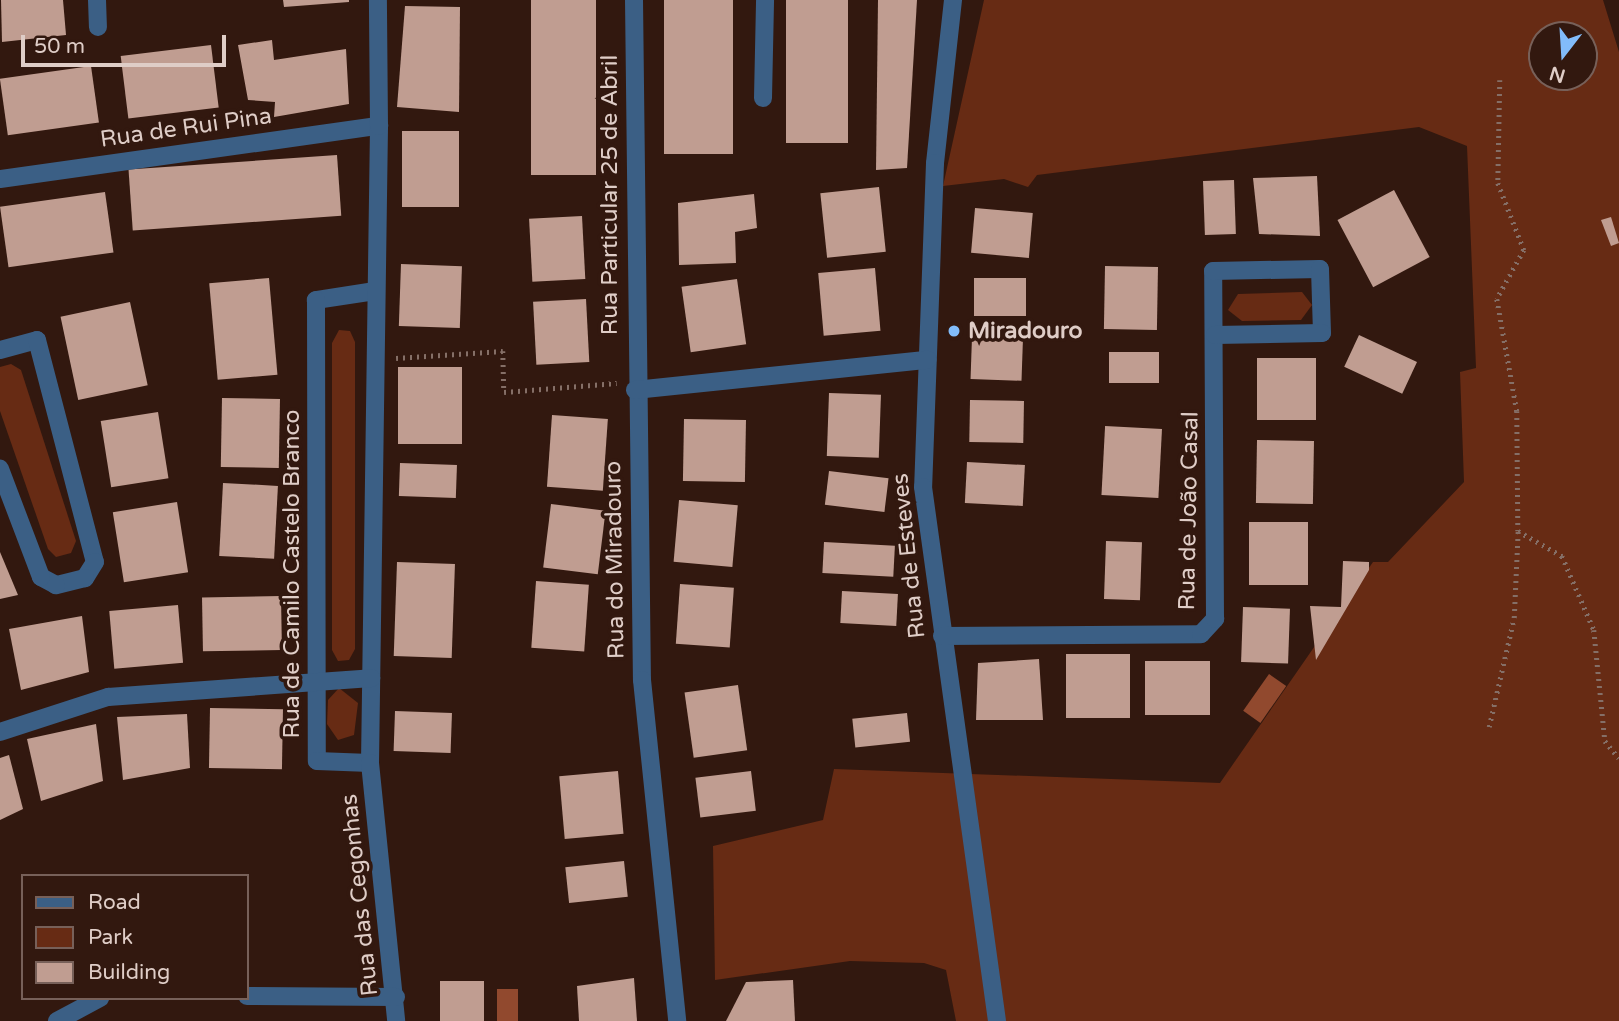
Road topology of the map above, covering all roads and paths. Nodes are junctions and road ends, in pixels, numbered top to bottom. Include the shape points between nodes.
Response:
1 (97, 0) edge
2 (378, 0) edge
3 (634, 0) edge
4 (765, 0) edge
5 (953, 0) edge
6 (98, 27) dead end
7 (1500, 80) dead end
8 (763, 98) dead end
9 (379, 126) junction
10 (0, 179) edge
11 (375, 291) junction
12 (1215, 335) junction
13 (0, 350) edge
14 (374, 359) junction
15 (927, 360) junction
16 (635, 386) junction
17 (0, 469) edge
18 (1518, 531) junction
19 (942, 636) junction
20 (317, 678) junction
21 (371, 678) junction
22 (1489, 727) dead end
23 (0, 732) edge
24 (1619, 758) edge
25 (370, 763) junction
26 (248, 996) edge
27 (396, 997) junction
28 (96, 1000) edge
29 (57, 1021) edge
30 (396, 1021) edge
31 (677, 1021) edge
32 (997, 1021) edge

1 - 6 street
2 - 9 street
3 - 16 street, Rua Particular 25 de Abril
4 - 8 street
5 - 15 street, Rua de Esteves via 935,163
7 - 18 path via 1498,183 1524,250 1497,299 1517,411
9 - 10 street, Rua de Rui Pina
9 - 11 street
11 - 14 street
11 - 20 street, Rua de Camilo Castelo Branco via 316,300
12 - 12 street, Rua de João Casal via 1322,333 1320,269 1213,271
12 - 19 street, Rua de João Casal via 1214,619 1200,634
13 - 17 street via 37,340 95,562 85,578 56,585 41,577
14 - 16 path via 503,351 504,392
14 - 21 street
15 - 16 street
15 - 19 street, Rua de Esteves via 923,487
16 - 31 street, Rua do Miradouro via 642,680
18 - 22 path via 1514,618
18 - 24 path via 1562,556 1594,630 1605,741
19 - 32 street, Rua de Esteves
20 - 21 street
20 - 23 street via 108,697
20 - 25 street, Rua de Camilo Castelo Branco via 317,761
21 - 25 street
25 - 27 street, Rua das Cegonhas
26 - 27 street
27 - 30 street, Rua das Cegonhas
28 - 29 street

